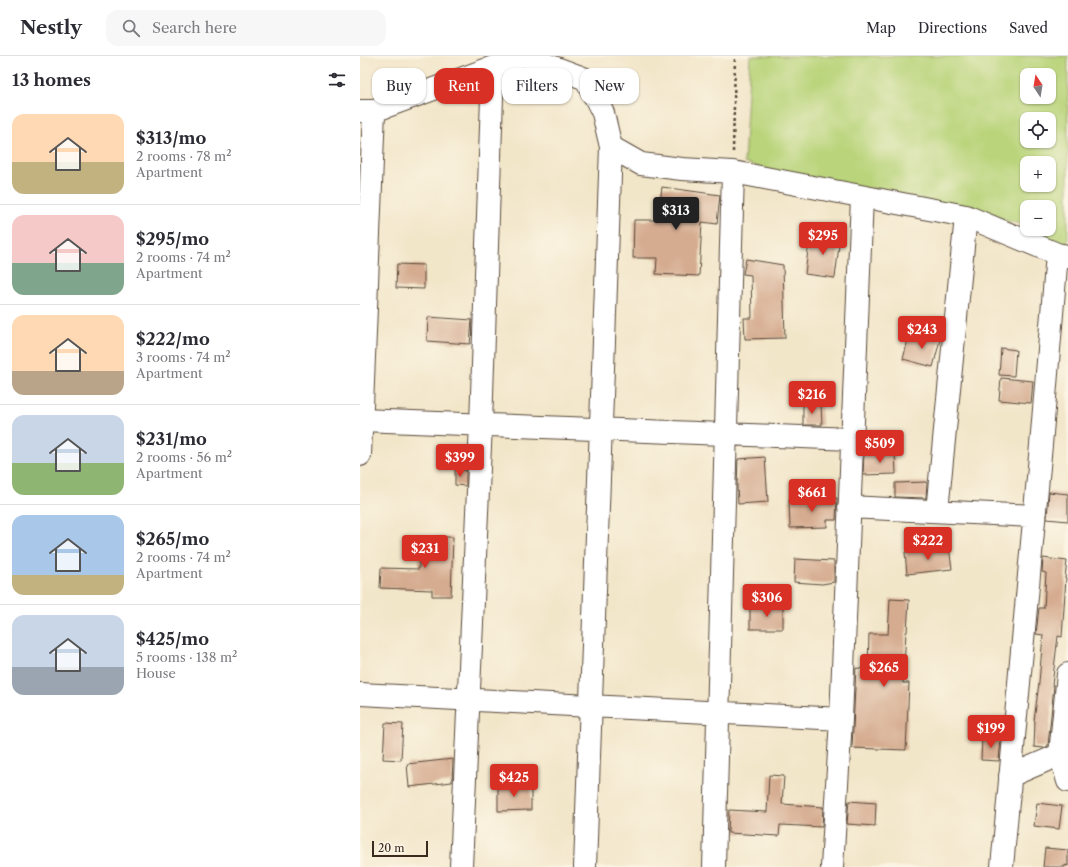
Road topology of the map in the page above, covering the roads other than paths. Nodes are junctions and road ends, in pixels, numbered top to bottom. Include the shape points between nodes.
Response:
1 (524, 56) edge
2 (493, 67) junction
3 (367, 111) edge
4 (611, 147) junction
5 (733, 172) junction
6 (862, 197) junction
7 (966, 216) junction
8 (1062, 255) edge
9 (362, 420) junction
10 (481, 424) junction
11 (601, 429) junction
12 (725, 434) junction
13 (852, 439) junction
14 (360, 455) edge
15 (849, 507) junction
16 (937, 511) junction
17 (1034, 516) junction
18 (1068, 674) edge
19 (360, 694) edge
20 (468, 700) junction
21 (591, 706) junction
22 (718, 713) junction
23 (841, 719) junction
24 (1064, 753) edge
25 (1010, 776) junction
26 (1068, 781) edge
27 (461, 867) edge
28 (585, 867) edge
29 (714, 867) edge
30 (832, 867) edge
31 (1002, 867) edge

1 - 2 street
1 - 4 street via 586,79 603,112
2 - 3 street
2 - 10 street
3 - 9 street
4 - 5 street via 641,164
4 - 11 street
5 - 6 street
5 - 12 street
6 - 7 street
6 - 13 street
7 - 8 street
7 - 16 street
8 - 17 street
9 - 10 street
9 - 14 street
10 - 11 street
10 - 20 street
11 - 12 street
11 - 21 street
12 - 13 street
12 - 22 street
13 - 15 street
15 - 16 street
15 - 23 street
16 - 17 street
17 - 25 street
18 - 24 street
19 - 20 street
20 - 21 street
20 - 27 street
21 - 22 street
21 - 28 street
22 - 23 street
22 - 29 street
23 - 30 street
24 - 25 street
24 - 26 street
25 - 31 street

